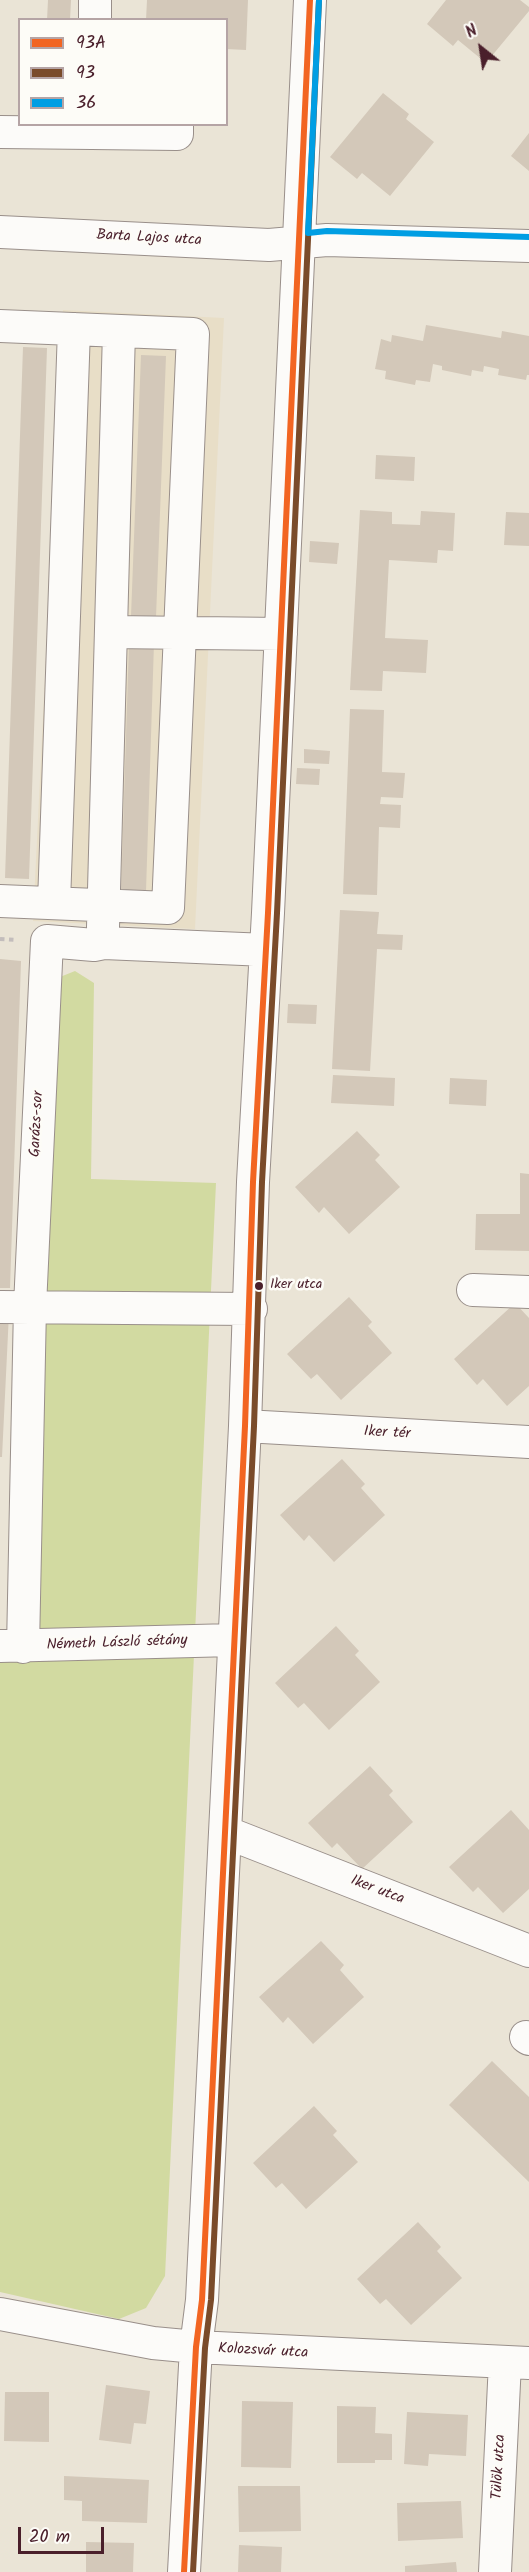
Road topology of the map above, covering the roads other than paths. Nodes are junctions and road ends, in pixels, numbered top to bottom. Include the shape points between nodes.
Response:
1 (95, 0) edge
2 (310, 0) edge
3 (95, 18) edge
4 (177, 126) edge
5 (92, 129) edge
6 (126, 129) edge
7 (0, 132) edge
8 (0, 232) edge
9 (299, 243) junction
10 (529, 246) edge
11 (0, 326) edge
12 (74, 329) junction
13 (119, 331) junction
14 (111, 632) junction
15 (180, 634) junction
16 (281, 634) junction
17 (0, 901) edge
18 (54, 903) junction
19 (103, 905) junction
20 (104, 943) junction
21 (266, 950) junction
22 (473, 1290) dead end
23 (529, 1292) edge
24 (15, 1307) edge
25 (250, 1309) junction
26 (245, 1426) junction
27 (529, 1442) edge
28 (233, 1640) junction
29 (11, 1647) edge
30 (225, 1832) junction
31 (529, 1951) edge
32 (0, 2314) edge
33 (195, 2348) junction
34 (517, 2363) edge
35 (184, 2572) edge
36 (495, 2572) edge

1 - 3 street
2 - 9 street
4 - 6 street via 177,134
5 - 6 street
5 - 7 street
8 - 9 street, Barta Lajos utca via 269,245
9 - 10 street, Barta Lajos utca via 327,240
9 - 16 street
11 - 12 street
12 - 13 street
12 - 18 street
13 - 14 street
13 - 15 street via 193,334
14 - 15 street
14 - 19 street
15 - 16 street
15 - 19 street via 168,908
16 - 21 street
17 - 18 street
18 - 19 street
19 - 20 street
20 - 21 street
20 - 24 street, Garázs-sor via 47,941
21 - 25 street
22 - 23 street
24 - 25 street
24 - 29 street, Garázs-sor
25 - 26 street
26 - 27 street, Iker tér
26 - 28 street
28 - 29 street, Németh László sétány
28 - 30 street
30 - 31 street, Iker utca
30 - 33 street via 202,2300
32 - 33 street, Kolozsvár utca
33 - 34 street, Kolozsvár utca
33 - 35 street
34 - 36 street, Tülök utca

